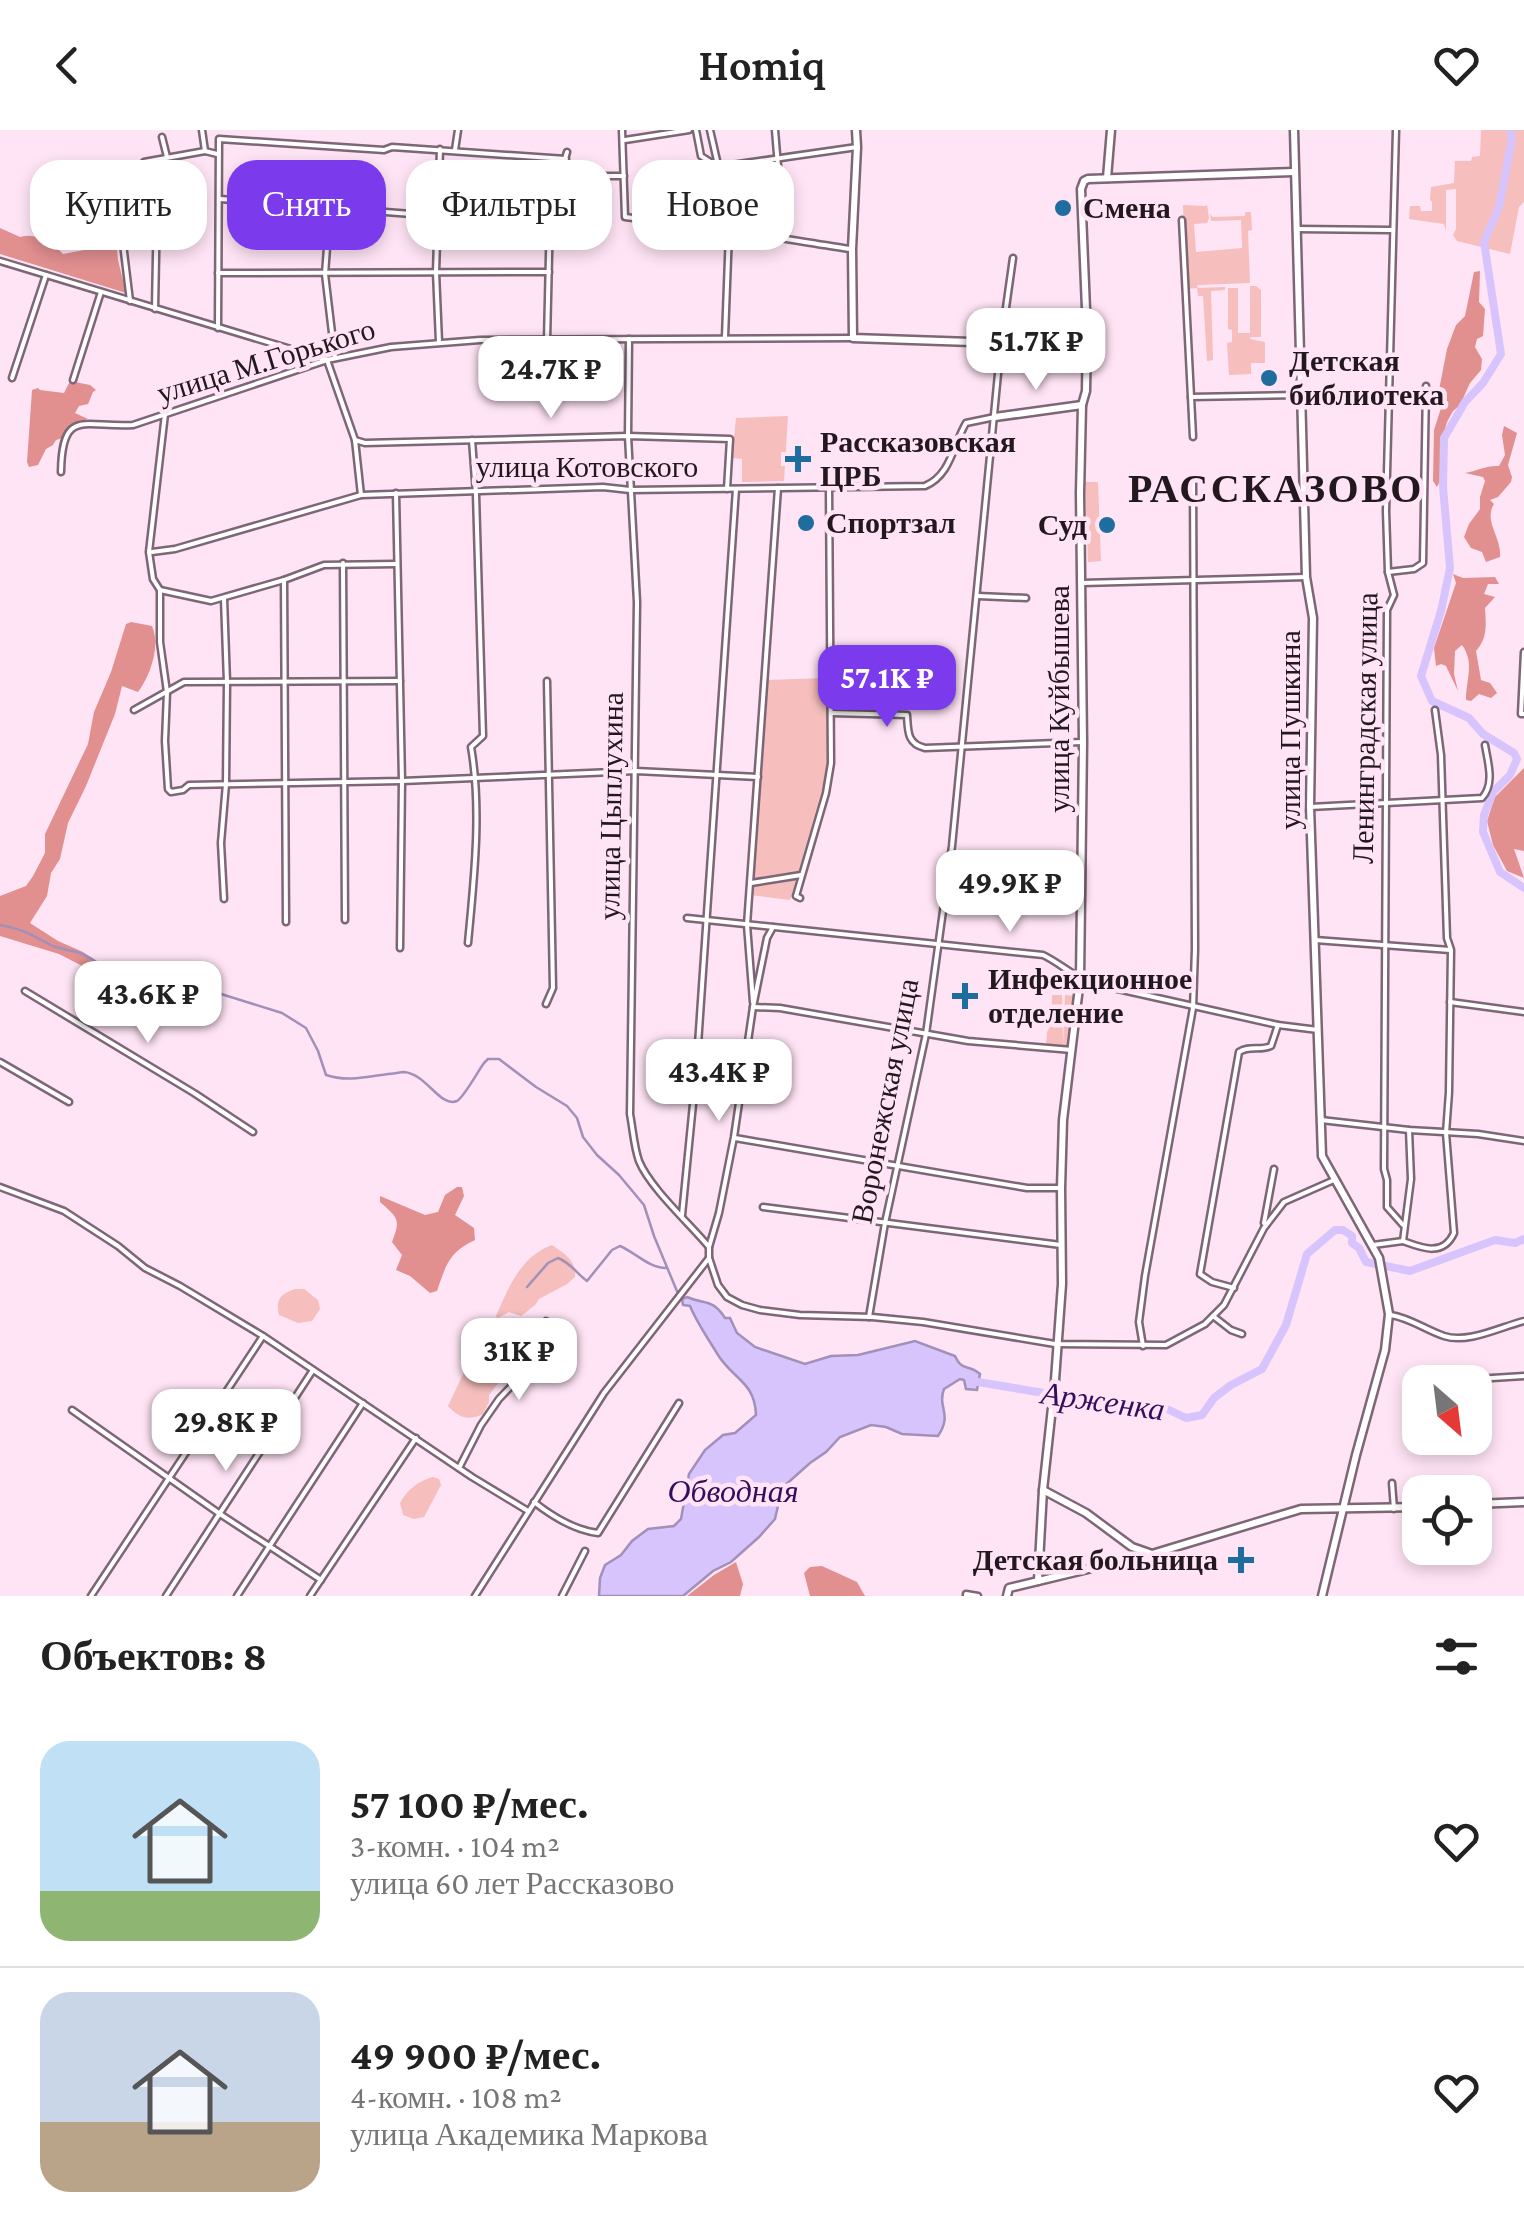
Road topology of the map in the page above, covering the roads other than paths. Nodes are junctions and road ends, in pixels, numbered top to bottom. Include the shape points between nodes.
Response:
1 (202, 130) edge
2 (458, 130) edge
3 (622, 130) edge
4 (692, 130) edge
5 (710, 130) edge
6 (774, 130) edge
7 (856, 130) edge
8 (1111, 130) edge
9 (1294, 130) edge
10 (1396, 130) edge
11 (162, 138) dead end
12 (698, 140) junction
13 (622, 141) junction
14 (712, 142) junction
15 (857, 146) junction
16 (440, 149) junction
17 (456, 150) junction
18 (205, 152) junction
19 (217, 154) junction
20 (167, 157) junction
21 (777, 157) junction
22 (153, 160) edge
23 (439, 160) edge
24 (566, 160) edge
25 (707, 160) edge
26 (716, 160) edge
27 (759, 160) edge
28 (777, 160) edge
29 (1294, 172) junction
30 (612, 176) edge
31 (624, 176) junction
32 (1106, 178) junction
33 (220, 199) junction
34 (227, 200) edge
35 (632, 219) edge
36 (1182, 220) dead end
37 (1296, 229) junction
38 (1392, 230) junction
39 (794, 240) edge
40 (852, 249) junction
41 (124, 250) edge
42 (156, 250) edge
43 (327, 250) edge
44 (436, 250) edge
45 (548, 250) edge
46 (728, 250) edge
47 (1013, 258) dead end
48 (0, 261) edge
49 (436, 272) junction
50 (549, 272) junction
51 (218, 273) junction
52 (325, 274) junction
53 (46, 276) junction
54 (101, 292) junction
55 (130, 301) junction
56 (155, 309) junction
57 (218, 328) junction
58 (725, 337) junction
59 (854, 338) junction
60 (628, 340) junction
61 (439, 342) junction
62 (547, 342) junction
63 (1002, 343) junction
64 (335, 358) junction
65 (326, 360) junction
66 (12, 378) dead end
67 (73, 380) dead end
68 (1426, 386) dead end
69 (1301, 395) junction
70 (1191, 397) junction
71 (1082, 404) junction
72 (165, 414) junction
73 (995, 418) junction
74 (628, 436) junction
75 (1193, 437) dead end
76 (355, 440) junction
77 (472, 440) junction
78 (61, 472) dead end
79 (1193, 478) dead end
80 (830, 487) junction
81 (736, 488) junction
82 (778, 488) junction
83 (727, 489) junction
84 (476, 490) junction
85 (630, 490) junction
86 (396, 493) junction
87 (361, 495) junction
88 (150, 552) junction
89 (343, 564) junction
90 (396, 564) junction
91 (1388, 572) junction
92 (1306, 577) junction
93 (284, 580) junction
94 (1193, 580) junction
95 (1082, 582) junction
96 (160, 590) junction
97 (978, 596) junction
98 (224, 598) junction
99 (1026, 598) dead end
100 (1524, 652) edge
101 (164, 674) junction
102 (342, 680) junction
103 (400, 681) junction
104 (184, 682) junction
105 (228, 682) junction
106 (286, 682) junction
107 (547, 682) dead end
108 (167, 692) junction
109 (134, 710) dead end
110 (1435, 710) dead end
111 (832, 713) junction
112 (1522, 714) edge
113 (1083, 742) junction
114 (1486, 744) dead end
115 (962, 748) junction
116 (636, 771) junction
117 (550, 774) junction
118 (717, 774) junction
119 (758, 777) junction
120 (477, 778) junction
121 (286, 782) junction
122 (344, 782) junction
123 (402, 782) junction
124 (226, 784) junction
125 (1441, 800) junction
126 (1385, 803) junction
127 (1310, 807) junction
128 (801, 875) junction
129 (750, 883) junction
130 (800, 898) dead end
131 (224, 899) dead end
132 (687, 918) dead end
133 (345, 920) dead end
134 (707, 920) junction
135 (286, 922) dead end
136 (747, 925) junction
137 (773, 927) junction
138 (1315, 940) junction
139 (468, 944) dead end
140 (938, 944) junction
141 (1384, 946) junction
142 (400, 948) dead end
143 (1451, 950) junction
144 (1080, 979) junction
145 (24, 991) dead end
146 (1450, 1002) junction
147 (546, 1004) dead end
148 (1193, 1006) junction
149 (753, 1007) junction
150 (1524, 1012) edge
151 (1278, 1025) junction
152 (1318, 1030) junction
153 (926, 1034) junction
154 (1072, 1050) junction
155 (0, 1062) edge
156 (69, 1102) dead end
157 (1321, 1120) junction
158 (1384, 1126) junction
159 (1409, 1130) junction
160 (253, 1132) dead end
161 (1446, 1132) junction
162 (734, 1137) junction
163 (1524, 1140) edge
164 (898, 1165) junction
165 (1274, 1169) dead end
166 (1334, 1180) junction
167 (0, 1186) edge
168 (1060, 1188) junction
169 (1267, 1202) junction
170 (1284, 1202) junction
171 (764, 1207) dead end
172 (682, 1215) junction
173 (885, 1222) junction
174 (1403, 1225) junction
175 (1264, 1228) junction
176 (1402, 1242) junction
177 (1062, 1245) junction
178 (1373, 1245) junction
179 (710, 1247) junction
180 (709, 1258) junction
181 (1234, 1288) junction
182 (1389, 1314) junction
183 (1213, 1316) junction
184 (869, 1317) junction
185 (546, 1320) dead end
186 (1524, 1322) edge
187 (1242, 1334) dead end
188 (262, 1336) junction
189 (1058, 1344) junction
190 (1143, 1346) junction
191 (314, 1370) junction
192 (1524, 1376) edge
193 (1492, 1378) edge
194 (364, 1403) junction
195 (679, 1403) dead end
196 (72, 1410) dead end
197 (416, 1438) junction
198 (458, 1468) junction
199 (169, 1478) junction
200 (1392, 1484) dead end
201 (1042, 1490) junction
202 (534, 1502) junction
203 (1524, 1502) edge
204 (1492, 1503) edge
205 (1344, 1508) junction
206 (1394, 1508) junction
207 (1402, 1508) edge
208 (528, 1510) junction
209 (220, 1514) junction
210 (270, 1547) junction
211 (584, 1551) dead end
212 (1152, 1554) junction
213 (321, 1580) junction
214 (1038, 1581) junction
215 (1008, 1592) edge
216 (91, 1596) edge
217 (166, 1596) edge
218 (238, 1596) edge
219 (310, 1596) edge
220 (476, 1596) edge
221 (562, 1596) edge
222 (966, 1596) edge
223 (978, 1596) edge
224 (1322, 1596) edge

1 - 18 street
2 - 17 street
3 - 13 street
4 - 12 street
4 - 13 street
5 - 14 street
6 - 21 street
7 - 15 street
8 - 32 street
9 - 29 street, улица Пушкина
10 - 38 street, Ленинградская улица
11 - 20 street
12 - 14 street
12 - 25 street
13 - 31 street
14 - 26 street
15 - 21 street
15 - 40 street
16 - 17 street
16 - 19 street via 219,138
16 - 23 street
17 - 24 street
18 - 19 street
18 - 20 street
19 - 33 street
20 - 22 street
21 - 27 street
21 - 28 street
29 - 32 street
29 - 37 street, улица Пушкина
30 - 31 street
31 - 35 street via 625,218
32 - 71 street, улица Куйбышева via 1088,179 1080,190 1087,333
33 - 34 street
33 - 51 street
36 - 70 street
37 - 38 street
37 - 69 street, улица Пушкина
38 - 91 street, Ленинградская улица
39 - 40 street
40 - 59 street
41 - 55 street
42 - 56 street
43 - 52 street
44 - 49 street
45 - 50 street
46 - 58 street
47 - 63 street, Воронежская улица
48 - 53 street
49 - 50 street
49 - 52 street
49 - 61 street
50 - 62 street
51 - 52 street
51 - 57 street
52 - 64 street
53 - 54 street
53 - 66 street
54 - 55 street
54 - 67 street
55 - 56 street
56 - 57 street
57 - 65 street
58 - 59 street, улица М.Горького
58 - 60 street, улица М.Горького
59 - 63 street, улица М.Горького
60 - 62 street, улица М.Горького
60 - 74 street, улица Цыплухина
61 - 62 street, улица М.Горького
61 - 64 street, улица М.Горького
63 - 73 street, Воронежская улица
64 - 65 street, улица М.Горького
65 - 72 street, улица М.Горького
65 - 76 street
68 - 91 street via 1423,563
69 - 70 street
69 - 92 street, улица Пушкина
70 - 75 street
71 - 73 street
71 - 95 street, улица Куйбышева
72 - 78 street, улица М.Горького via 134,424 78,424 61,447
72 - 88 street
73 - 80 street, улица Котовского via 966,423 946,468 931,484
73 - 97 street, Воронежская улица
74 - 77 street
74 - 83 street via 730,439
74 - 85 street, улица Цыплухина
76 - 77 street
76 - 87 street
77 - 84 street
79 - 94 street
80 - 82 street, улица Котовского
80 - 111 street
81 - 82 street, улица Котовского
81 - 83 street, улица Котовского
81 - 118 street
82 - 119 street
83 - 85 street, улица Котовского
84 - 85 street, улица Котовского
84 - 86 street, улица Котовского
84 - 120 street via 484,736 471,746
85 - 116 street, улица Цыплухина
86 - 87 street, улица Котовского
86 - 90 street
87 - 88 street, улица Котовского
88 - 96 street
89 - 90 street
89 - 93 street
89 - 102 street
90 - 103 street
91 - 126 street, Ленинградская улица via 1394,595 1387,610
92 - 94 street
92 - 127 street, улица Пушкина via 1313,618
93 - 98 street
93 - 106 street
94 - 95 street
94 - 148 street
95 - 113 street, улица Куйбышева
96 - 98 street
96 - 101 street
97 - 99 street
97 - 115 street, Воронежская улица
98 - 105 street
100 - 112 street
101 - 104 street
101 - 108 street
102 - 103 street
102 - 106 street
102 - 122 street
103 - 123 street
104 - 105 street
104 - 108 street
105 - 106 street
105 - 124 street
106 - 121 street
107 - 117 street
108 - 109 street
108 - 124 street via 168,789
110 - 125 street
111 - 115 street via 906,714 916,746
111 - 128 street via 829,780
113 - 115 street
113 - 144 street, улица Куйбышева
114 - 125 street via 1487,794
115 - 140 street, Воронежская улица
116 - 117 street
116 - 118 street
116 - 172 street, улица Цыплухина via 630,1114 641,1167
117 - 120 street
117 - 147 street via 553,988
118 - 119 street
118 - 134 street
119 - 129 street
120 - 123 street
120 - 139 street
121 - 122 street
121 - 124 street
121 - 135 street
122 - 123 street
122 - 133 street
123 - 142 street
124 - 131 street
125 - 126 street
125 - 143 street
126 - 127 street
126 - 141 street, Ленинградская улица
127 - 138 street, улица Пушкина
128 - 129 street
128 - 130 street
129 - 136 street
132 - 134 street
134 - 136 street
134 - 172 street
136 - 137 street
136 - 149 street
137 - 140 street
137 - 149 street
138 - 141 street
138 - 152 street, улица Пушкина
140 - 144 street via 1042,956
140 - 153 street, Воронежская улица
141 - 143 street
141 - 158 street, Ленинградская улица
143 - 146 street
144 - 148 street
144 - 154 street, улица Куйбышева
145 - 160 street
146 - 150 street
146 - 161 street
148 - 151 street
148 - 190 street via 1145,1276
149 - 153 street
149 - 162 street
151 - 152 street
151 - 181 street via 1271,1046 1239,1052 1200,1274
152 - 157 street, улица Пушкина
153 - 154 street
153 - 164 street, Воронежская улица
154 - 168 street, улица Куйбышева
155 - 156 street
157 - 158 street
157 - 166 street, улица Пушкина via 1322,1156
158 - 159 street
158 - 174 street, Ленинградская улица via 1387,1208
159 - 161 street
159 - 174 street
161 - 163 street
161 - 176 street via 1454,1233 1440,1248
162 - 164 street
162 - 179 street
164 - 168 street
164 - 173 street, Воронежская улица
165 - 169 street
166 - 170 street
166 - 178 street, улица Пушкина
167 - 188 street via 64,1210
168 - 177 street, улица Куйбышева
169 - 170 street
169 - 175 street
170 - 175 street
171 - 173 street
172 - 179 street, улица Цыплухина
173 - 177 street
173 - 184 street, Воронежская улица
174 - 176 street
175 - 181 street
176 - 178 street
177 - 189 street, улица Куйбышева
178 - 182 street, улица Пушкина
179 - 180 street
180 - 184 street via 718,1285 742,1305
180 - 202 street via 604,1392
181 - 183 street
182 - 186 street via 1447,1338
182 - 205 street, улица Пушкина via 1386,1350
183 - 187 street
183 - 190 street via 1166,1345
184 - 189 street
185 - 198 street via 518,1379 480,1425
188 - 191 street
188 - 199 street
189 - 190 street
189 - 201 street, улица Куйбышева
191 - 194 street
191 - 209 street
192 - 193 street
194 - 197 street
194 - 210 street
195 - 202 street via 598,1533
196 - 199 street
197 - 198 street
197 - 213 street
198 - 208 street
199 - 209 street
199 - 216 street
200 - 206 street
201 - 212 street
201 - 214 street, улица Куйбышева
202 - 208 street
203 - 204 street
205 - 206 street
205 - 212 street via 1300,1509
205 - 224 street, улица Пушкина
206 - 207 street
208 - 220 street
209 - 210 street
209 - 217 street
210 - 213 street
210 - 218 street
211 - 221 street
212 - 214 street
213 - 219 street
214 - 215 street
222 - 223 street

